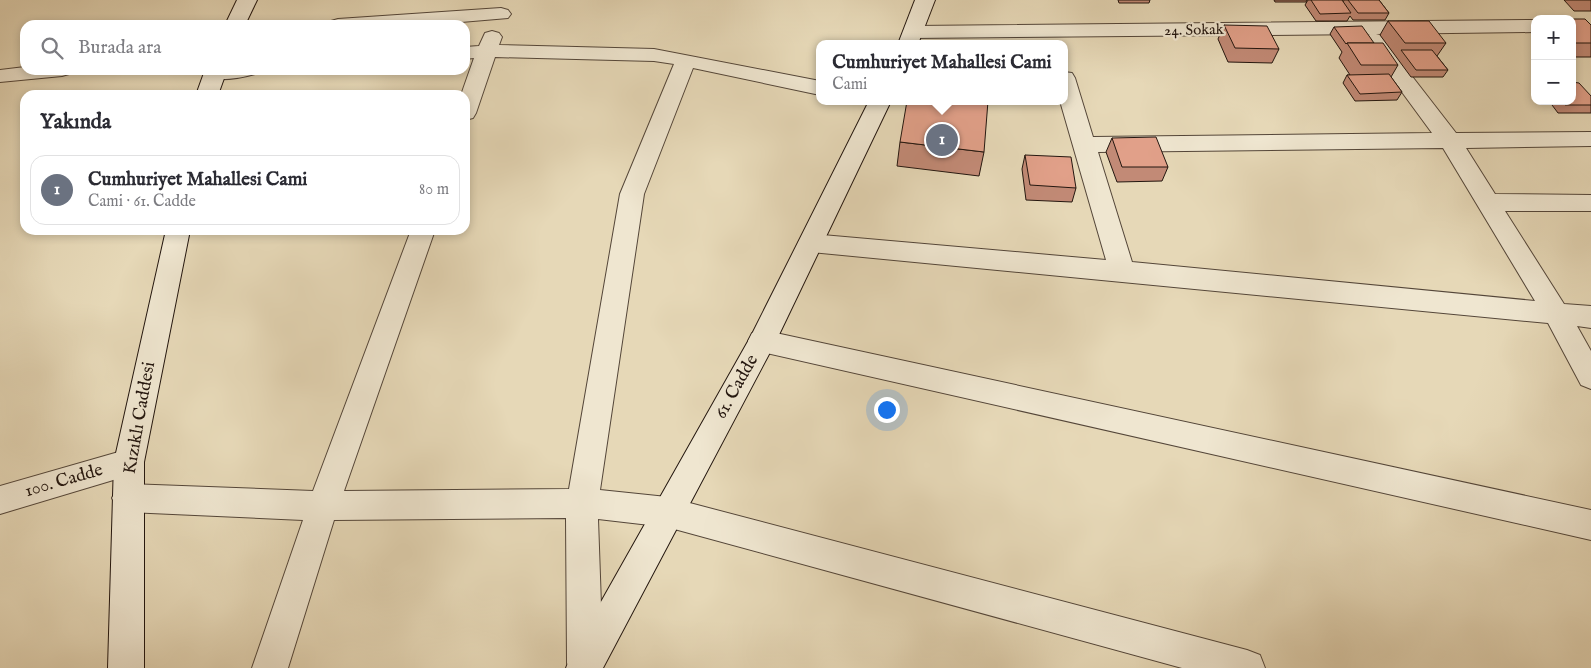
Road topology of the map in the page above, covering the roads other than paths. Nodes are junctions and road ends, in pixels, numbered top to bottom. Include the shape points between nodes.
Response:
1 (247, 0) edge
2 (926, 0) edge
3 (504, 7) edge
4 (237, 20) edge
5 (384, 20) edge
6 (1531, 26) edge
7 (1365, 28) junction
8 (1053, 37) edge
9 (911, 38) edge
10 (476, 52) edge
11 (686, 60) junction
12 (20, 74) edge
13 (214, 75) edge
14 (0, 76) edge
15 (816, 87) edge
16 (209, 90) edge
17 (469, 90) edge
18 (1068, 91) edge
19 (878, 105) edge
20 (1591, 139) edge
21 (1450, 141) junction
22 (1085, 145) junction
23 (1488, 202) junction
24 (1591, 203) edge
25 (177, 235) edge
26 (421, 235) edge
27 (811, 243) junction
28 (1122, 271) junction
29 (1556, 313) junction
30 (1591, 317) edge
31 (762, 341) junction
32 (1591, 379) edge
33 (129, 462) junction
34 (128, 498) junction
35 (0, 500) edge
36 (582, 503) junction
37 (322, 506) junction
38 (667, 512) junction
39 (1591, 525) edge
40 (584, 666) edge
41 (126, 668) edge
42 (270, 668) edge
43 (1247, 668) edge

1 - 4 street
2 - 9 street
3 - 5 street
3 - 10 street
6 - 7 street, 24. Sokak
7 - 8 street, 24. Sokak
7 - 21 street
8 - 9 street, 24. Sokak
10 - 11 street via 654,55
10 - 17 street
11 - 15 street
11 - 36 street via 632,194
12 - 14 street
13 - 16 street
18 - 22 street
19 - 27 street, 61. Cadde
20 - 21 street
21 - 22 street
21 - 23 street
22 - 28 street
23 - 24 street
23 - 29 street
25 - 33 street, Kızıklı Caddesi
26 - 37 street
27 - 28 street
27 - 31 street, 61. Cadde
28 - 29 street
29 - 30 street
29 - 32 street
31 - 38 street, 61. Cadde
31 - 39 street
33 - 34 street, Kızıklı Caddesi
33 - 35 street, 100. Cadde
34 - 37 street
34 - 41 street, Kızıklı Caddesi
36 - 37 street
36 - 38 street
36 - 40 street
37 - 42 street
38 - 40 street, 61. Cadde
38 - 43 street

